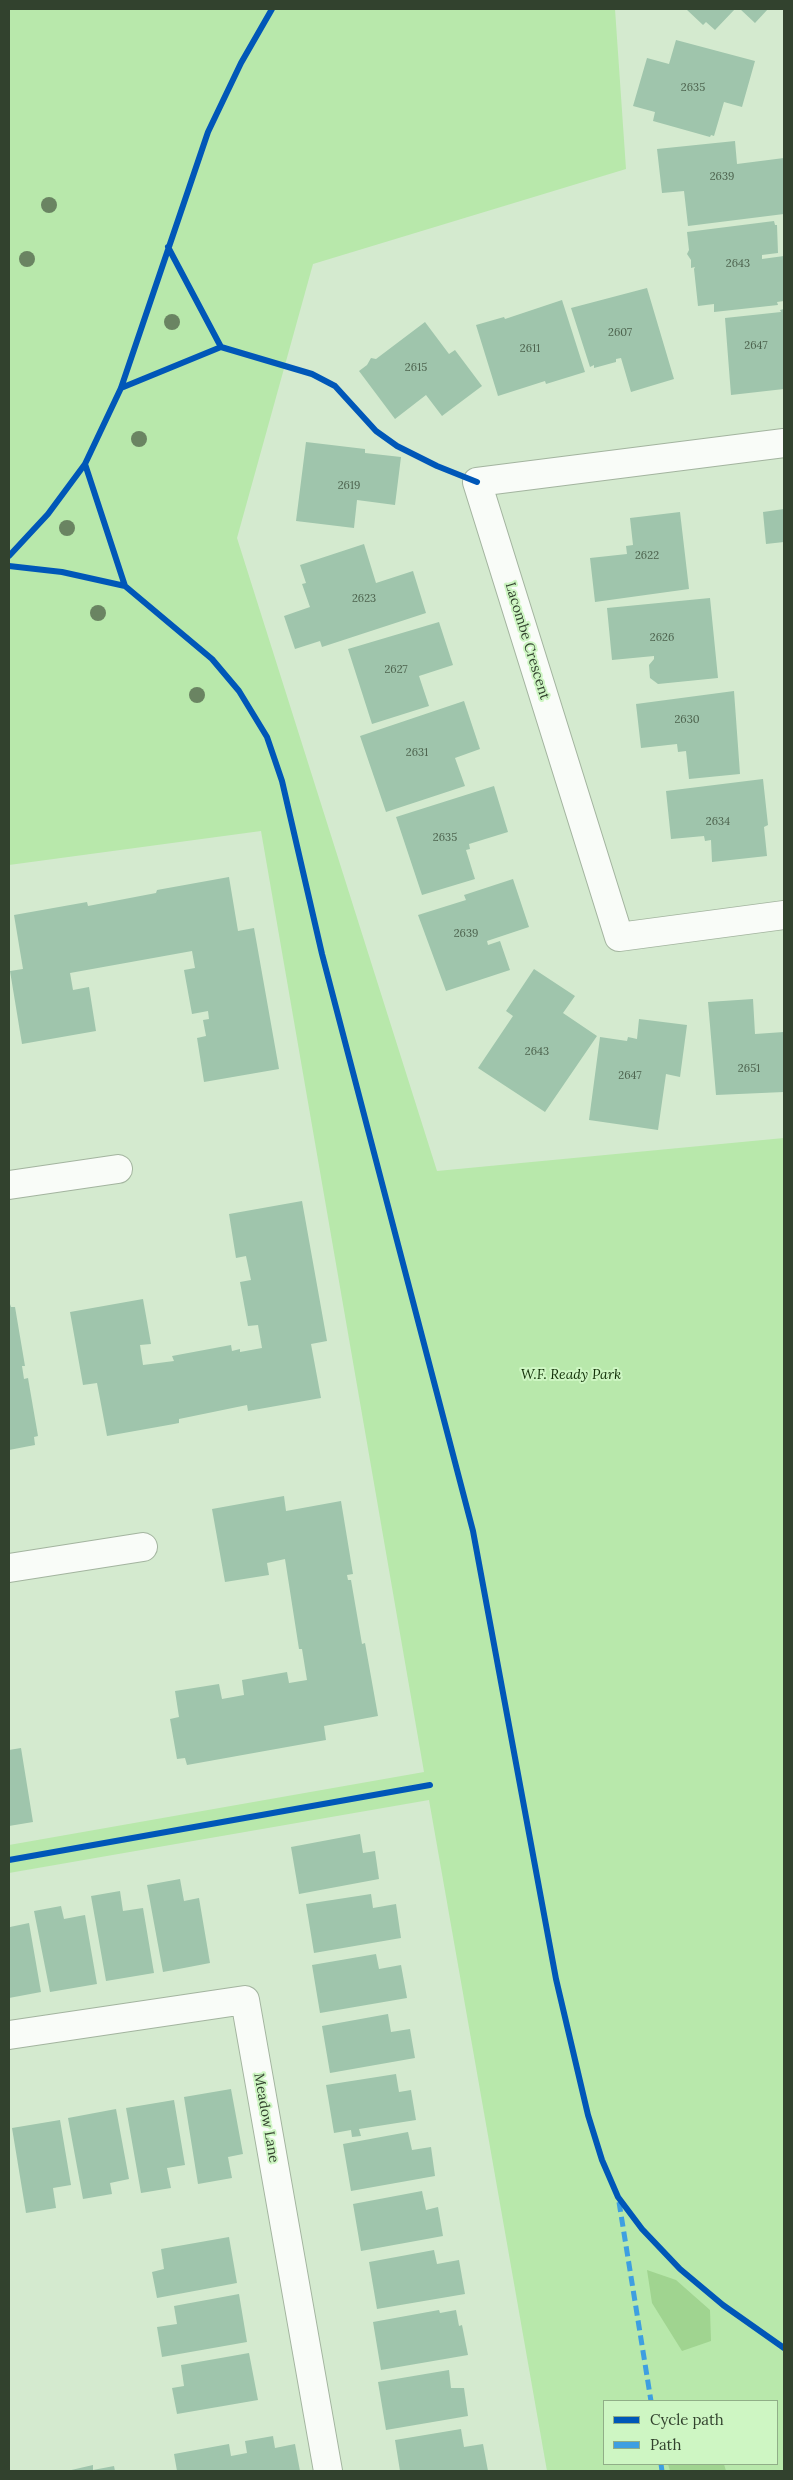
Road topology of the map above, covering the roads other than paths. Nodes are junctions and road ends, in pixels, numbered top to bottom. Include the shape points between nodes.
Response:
1 (784, 443) edge
2 (784, 915) edge
3 (118, 1169) dead end
4 (9, 1185) edge
5 (142, 1547) dead end
6 (9, 1568) edge
7 (9, 2035) edge
8 (328, 2471) edge

1 - 2 street, Lacombe Crescent via 477,482 620,937
3 - 4 street
5 - 6 street
7 - 8 street, Meadow Lane via 245,2000

